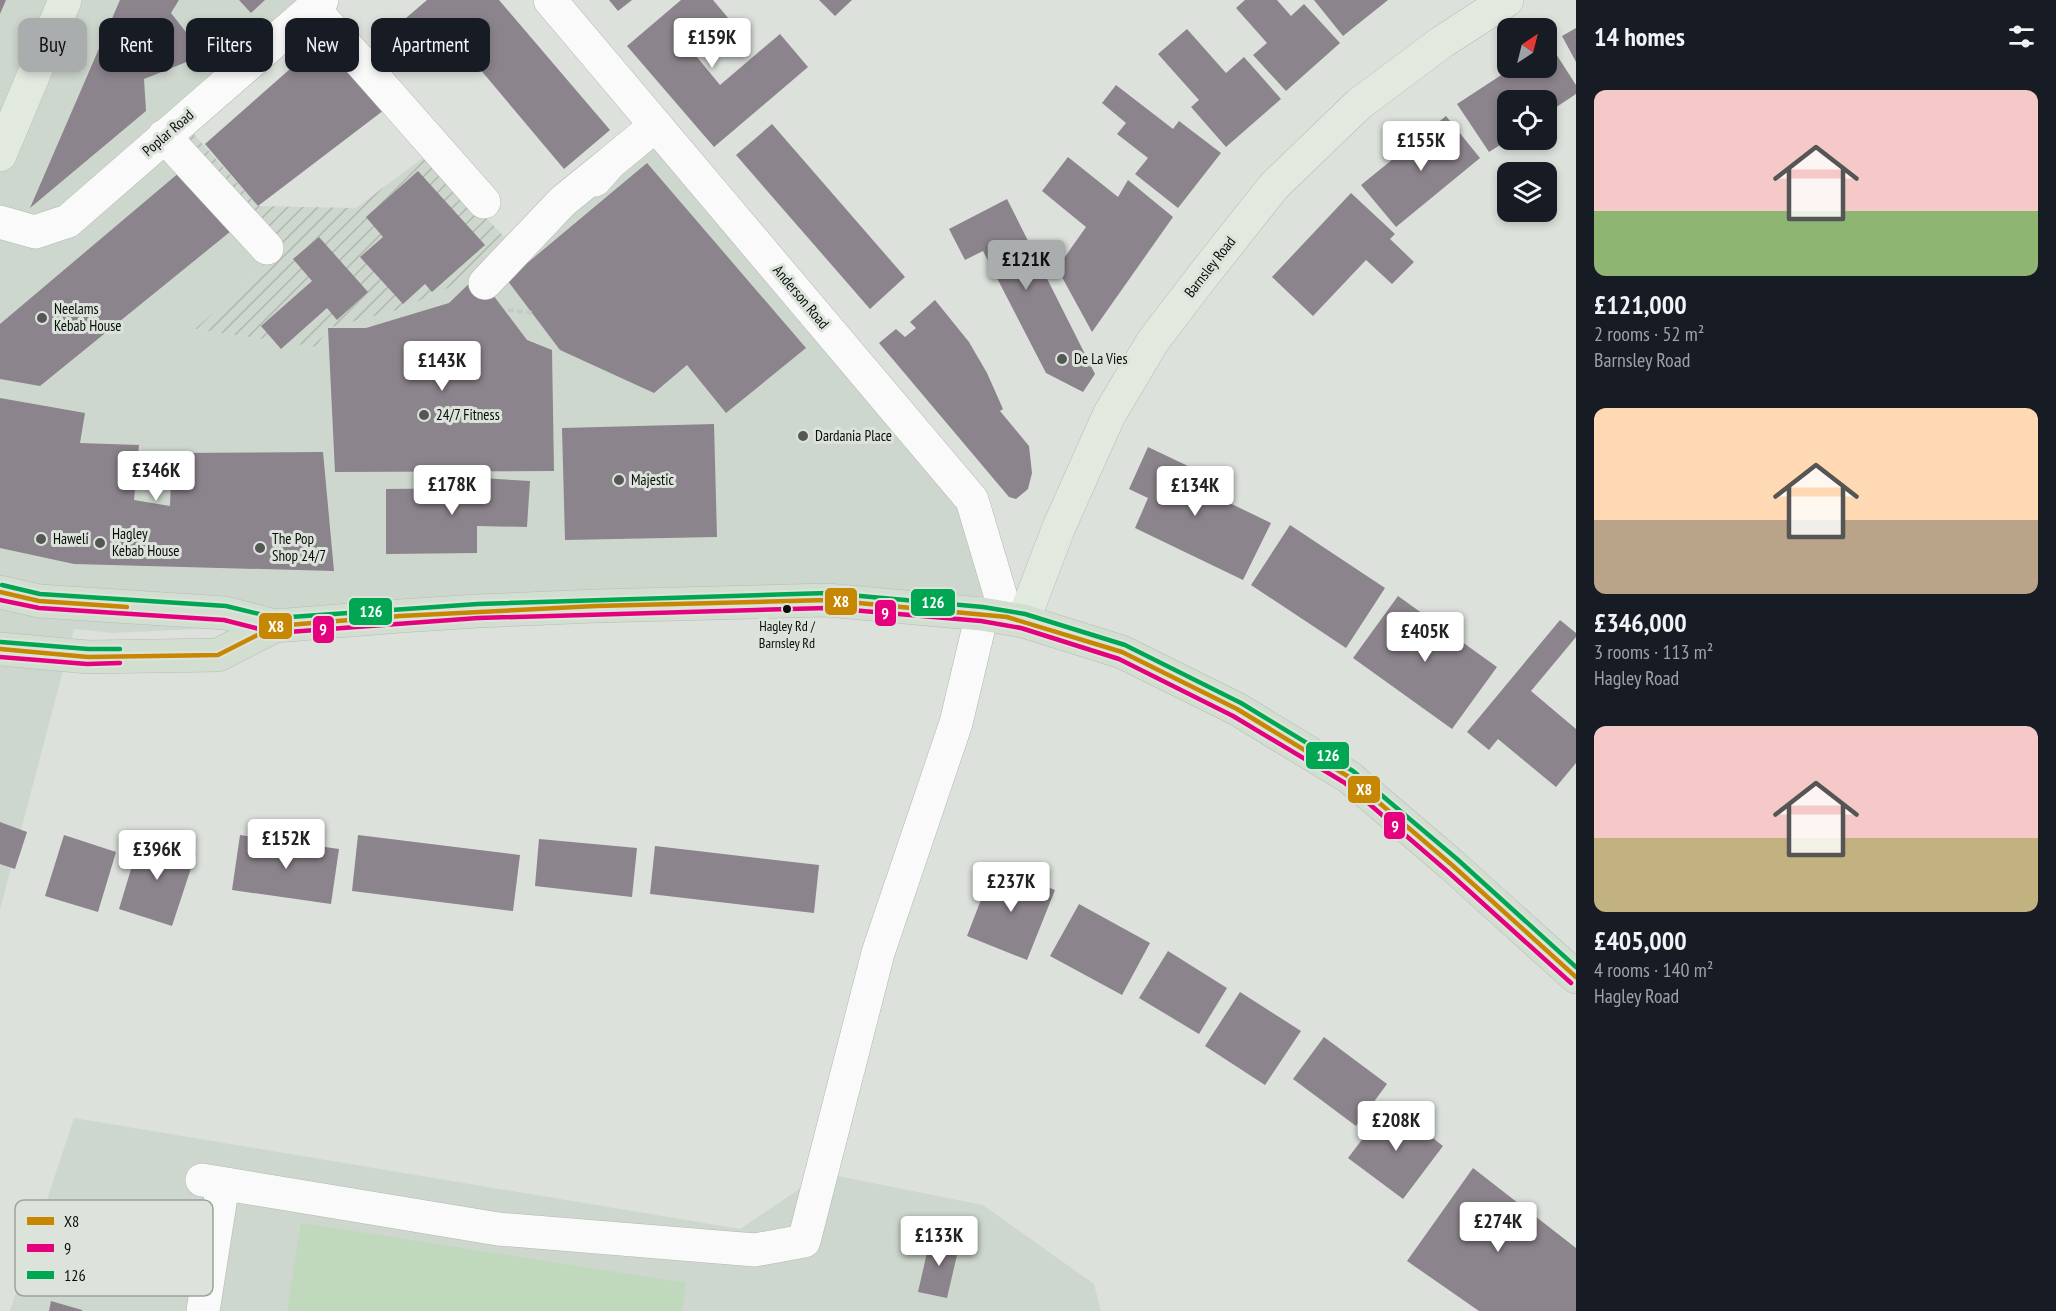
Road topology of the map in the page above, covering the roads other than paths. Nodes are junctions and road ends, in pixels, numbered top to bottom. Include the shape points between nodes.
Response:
1 (65, 0) edge
2 (550, 0) edge
3 (1507, 0) edge
4 (317, 4) edge
5 (656, 125) junction
6 (164, 136) junction
7 (0, 155) edge
8 (610, 163) junction
9 (484, 202) dead end
10 (0, 222) edge
11 (557, 238) dead end
12 (267, 248) dead end
13 (485, 283) dead end
14 (0, 592) edge
15 (1004, 617) junction
16 (275, 626) junction
17 (0, 649) edge
18 (1576, 977) edge
19 (211, 1200) edge
20 (204, 1296) edge
21 (203, 1311) edge

1 - 7 main road
2 - 5 street, Anderson Road
3 - 15 main road, Barnsley Road via 1442,42 1359,104 1274,186 1153,341 1109,415 1059,527
4 - 6 street, Poplar Road
4 - 9 street
5 - 8 street
5 - 15 street, Anderson Road via 972,500
6 - 10 street, Poplar Road via 68,221 35,232
6 - 12 street
8 - 11 street via 550,231
8 - 13 street via 563,201
14 - 16 highway via 39,601 225,613
15 - 16 highway via 827,600 478,611
15 - 18 highway via 1122,652 1237,709 1349,777
15 - 19 street via 956,723 878,953 804,1241 755,1250 498,1229 212,1182
16 - 17 highway via 218,655 88,657
20 - 21 street

